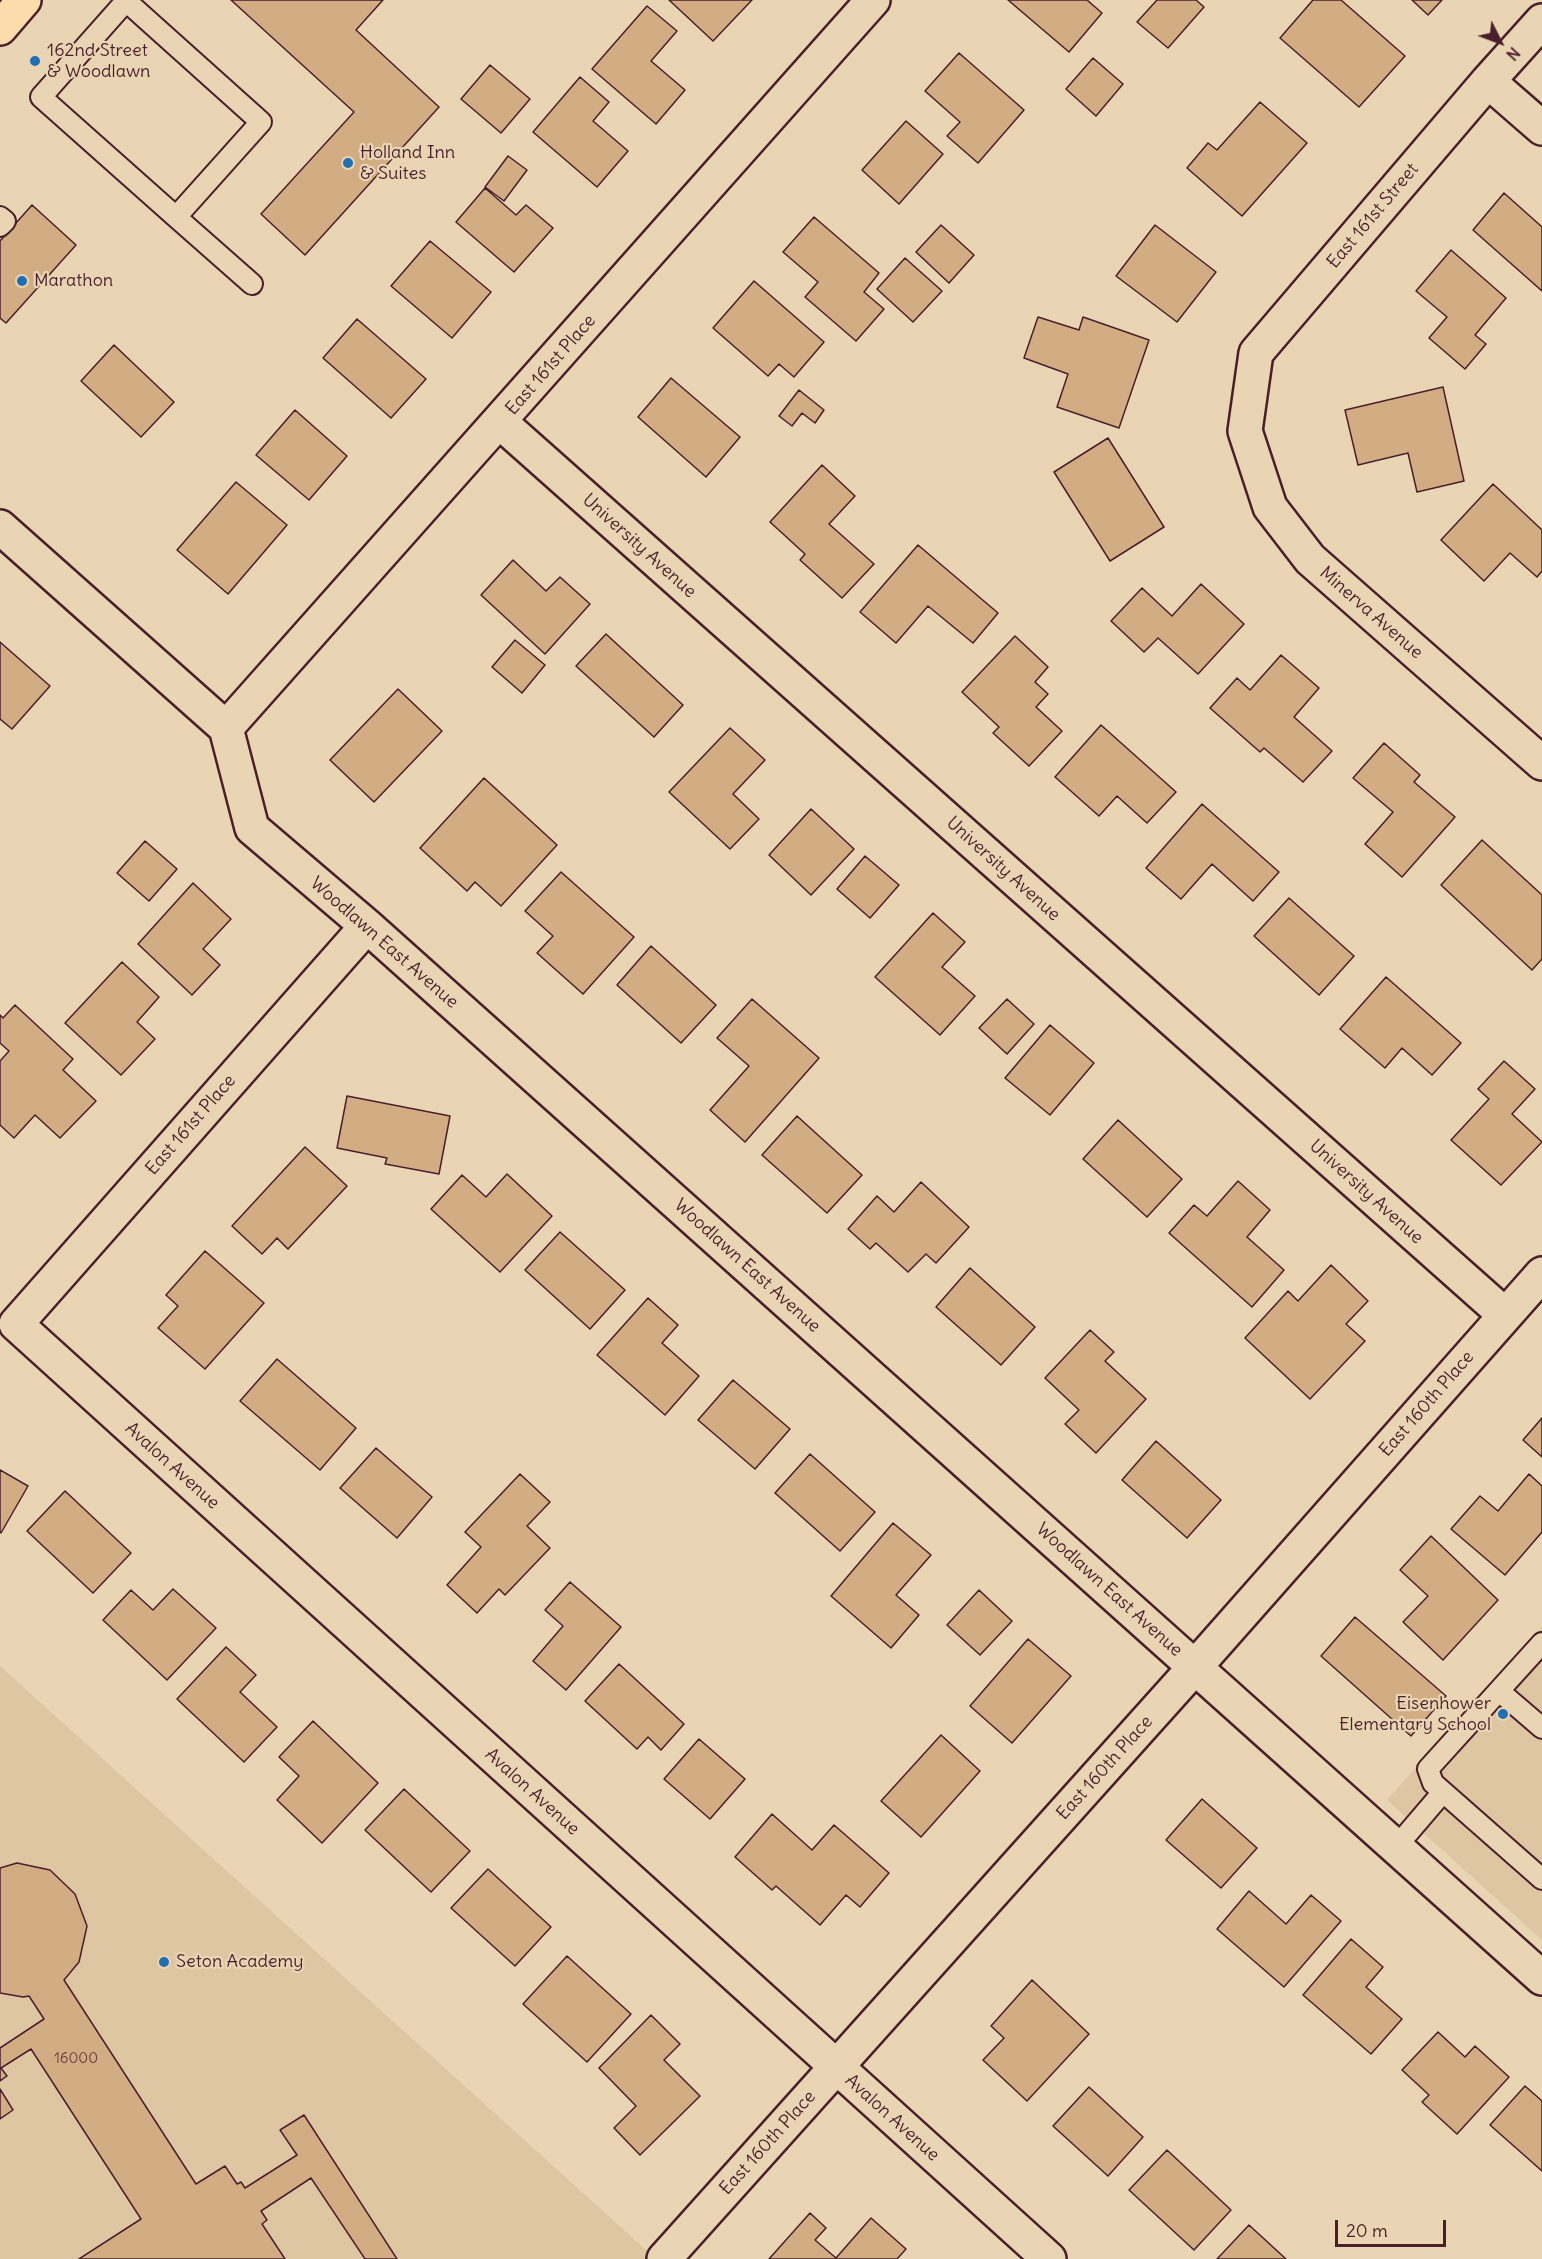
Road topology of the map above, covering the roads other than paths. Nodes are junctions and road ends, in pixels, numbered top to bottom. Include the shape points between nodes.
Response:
1 (24, 0) edge
2 (125, 0) edge
3 (873, 0) edge
4 (1542, 21) edge
5 (0, 28) edge
6 (1488, 81) junction
7 (1542, 128) edge
8 (176, 216) junction
9 (0, 217) edge
10 (0, 226) edge
11 (252, 284) dead end
12 (500, 422) junction
13 (1245, 431) joint
14 (0, 527) edge
15 (226, 728) junction
16 (1542, 763) edge
17 (367, 926) junction
18 (1542, 1274) edge
19 (1505, 1315) junction
20 (16, 1324) joint
21 (1542, 1643) edge
22 (1195, 1667) junction
23 (1499, 1691) junction
24 (1542, 1728) edge
25 (1443, 1792) junction
26 (1396, 1847) junction
27 (1542, 1879) edge
28 (1539, 1968) edge
29 (836, 2069) junction
30 (664, 2259) edge
31 (1049, 2259) edge

1 - 5 main road
2 - 8 lane via 41,97
2 - 8 lane via 261,122
3 - 12 street, East 161st Place
4 - 6 street, East 161st Street
6 - 7 street
6 - 13 street, East 161st Street via 1256,353
8 - 11 lane
9 - 10 lane via 5,221
12 - 15 street, East 161st Place
12 - 19 street, University Avenue
13 - 16 street, Minerva Avenue via 1270,507 1310,559
14 - 15 street
15 - 17 street, Woodlawn East Avenue via 252,828
17 - 20 street, East 161st Place
17 - 22 street, Woodlawn East Avenue
18 - 19 street, East 160th Place
19 - 22 street, East 160th Place
20 - 29 street, Avalon Avenue
21 - 23 lane
22 - 26 street, Woodlawn East Avenue
22 - 29 street, East 160th Place
23 - 24 lane
23 - 25 lane via 1428,1769 1433,1783
25 - 26 lane
25 - 27 lane
26 - 28 street, Woodlawn East Avenue
29 - 30 street, East 160th Place
29 - 31 street, Avalon Avenue

